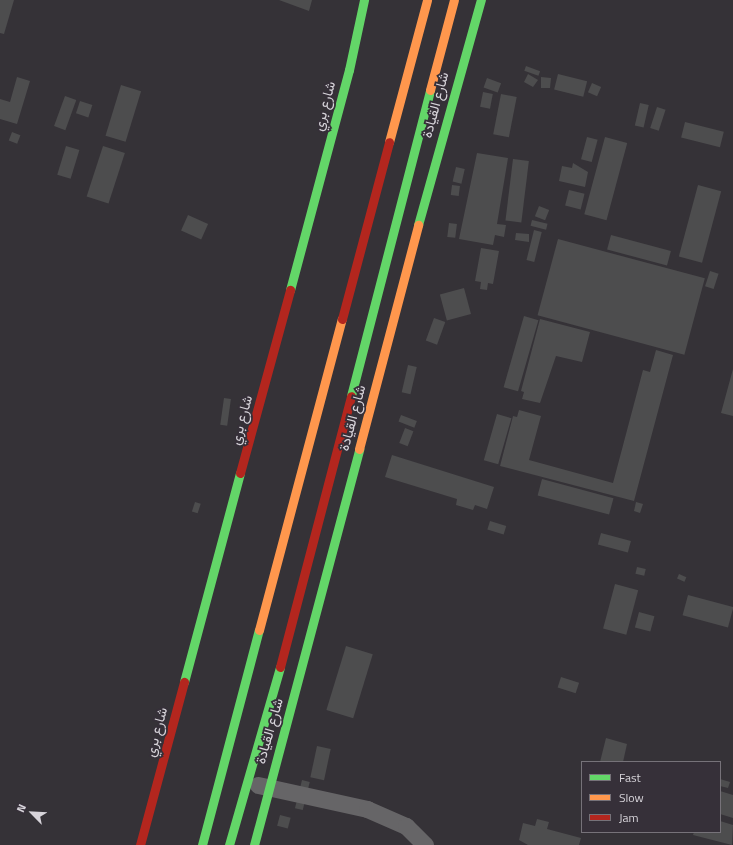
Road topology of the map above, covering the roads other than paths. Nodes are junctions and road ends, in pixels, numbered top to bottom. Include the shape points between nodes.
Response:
1 (364, 0) edge
2 (427, 0) edge
3 (454, 0) edge
4 (481, 0) edge
5 (246, 783) junction
6 (268, 788) junction
7 (140, 845) edge
8 (202, 845) edge
9 (229, 845) edge
10 (254, 845) edge
11 (425, 845) edge

1 - 7 main road, شارع بري via 347,77
2 - 8 main road
3 - 5 main road, شارع القيادة via 266,721
4 - 6 main road, شارع القيادة via 455,84
5 - 6 street
5 - 9 main road, شارع القيادة
6 - 10 main road, شارع القيادة
6 - 11 street via 367,809 406,826

